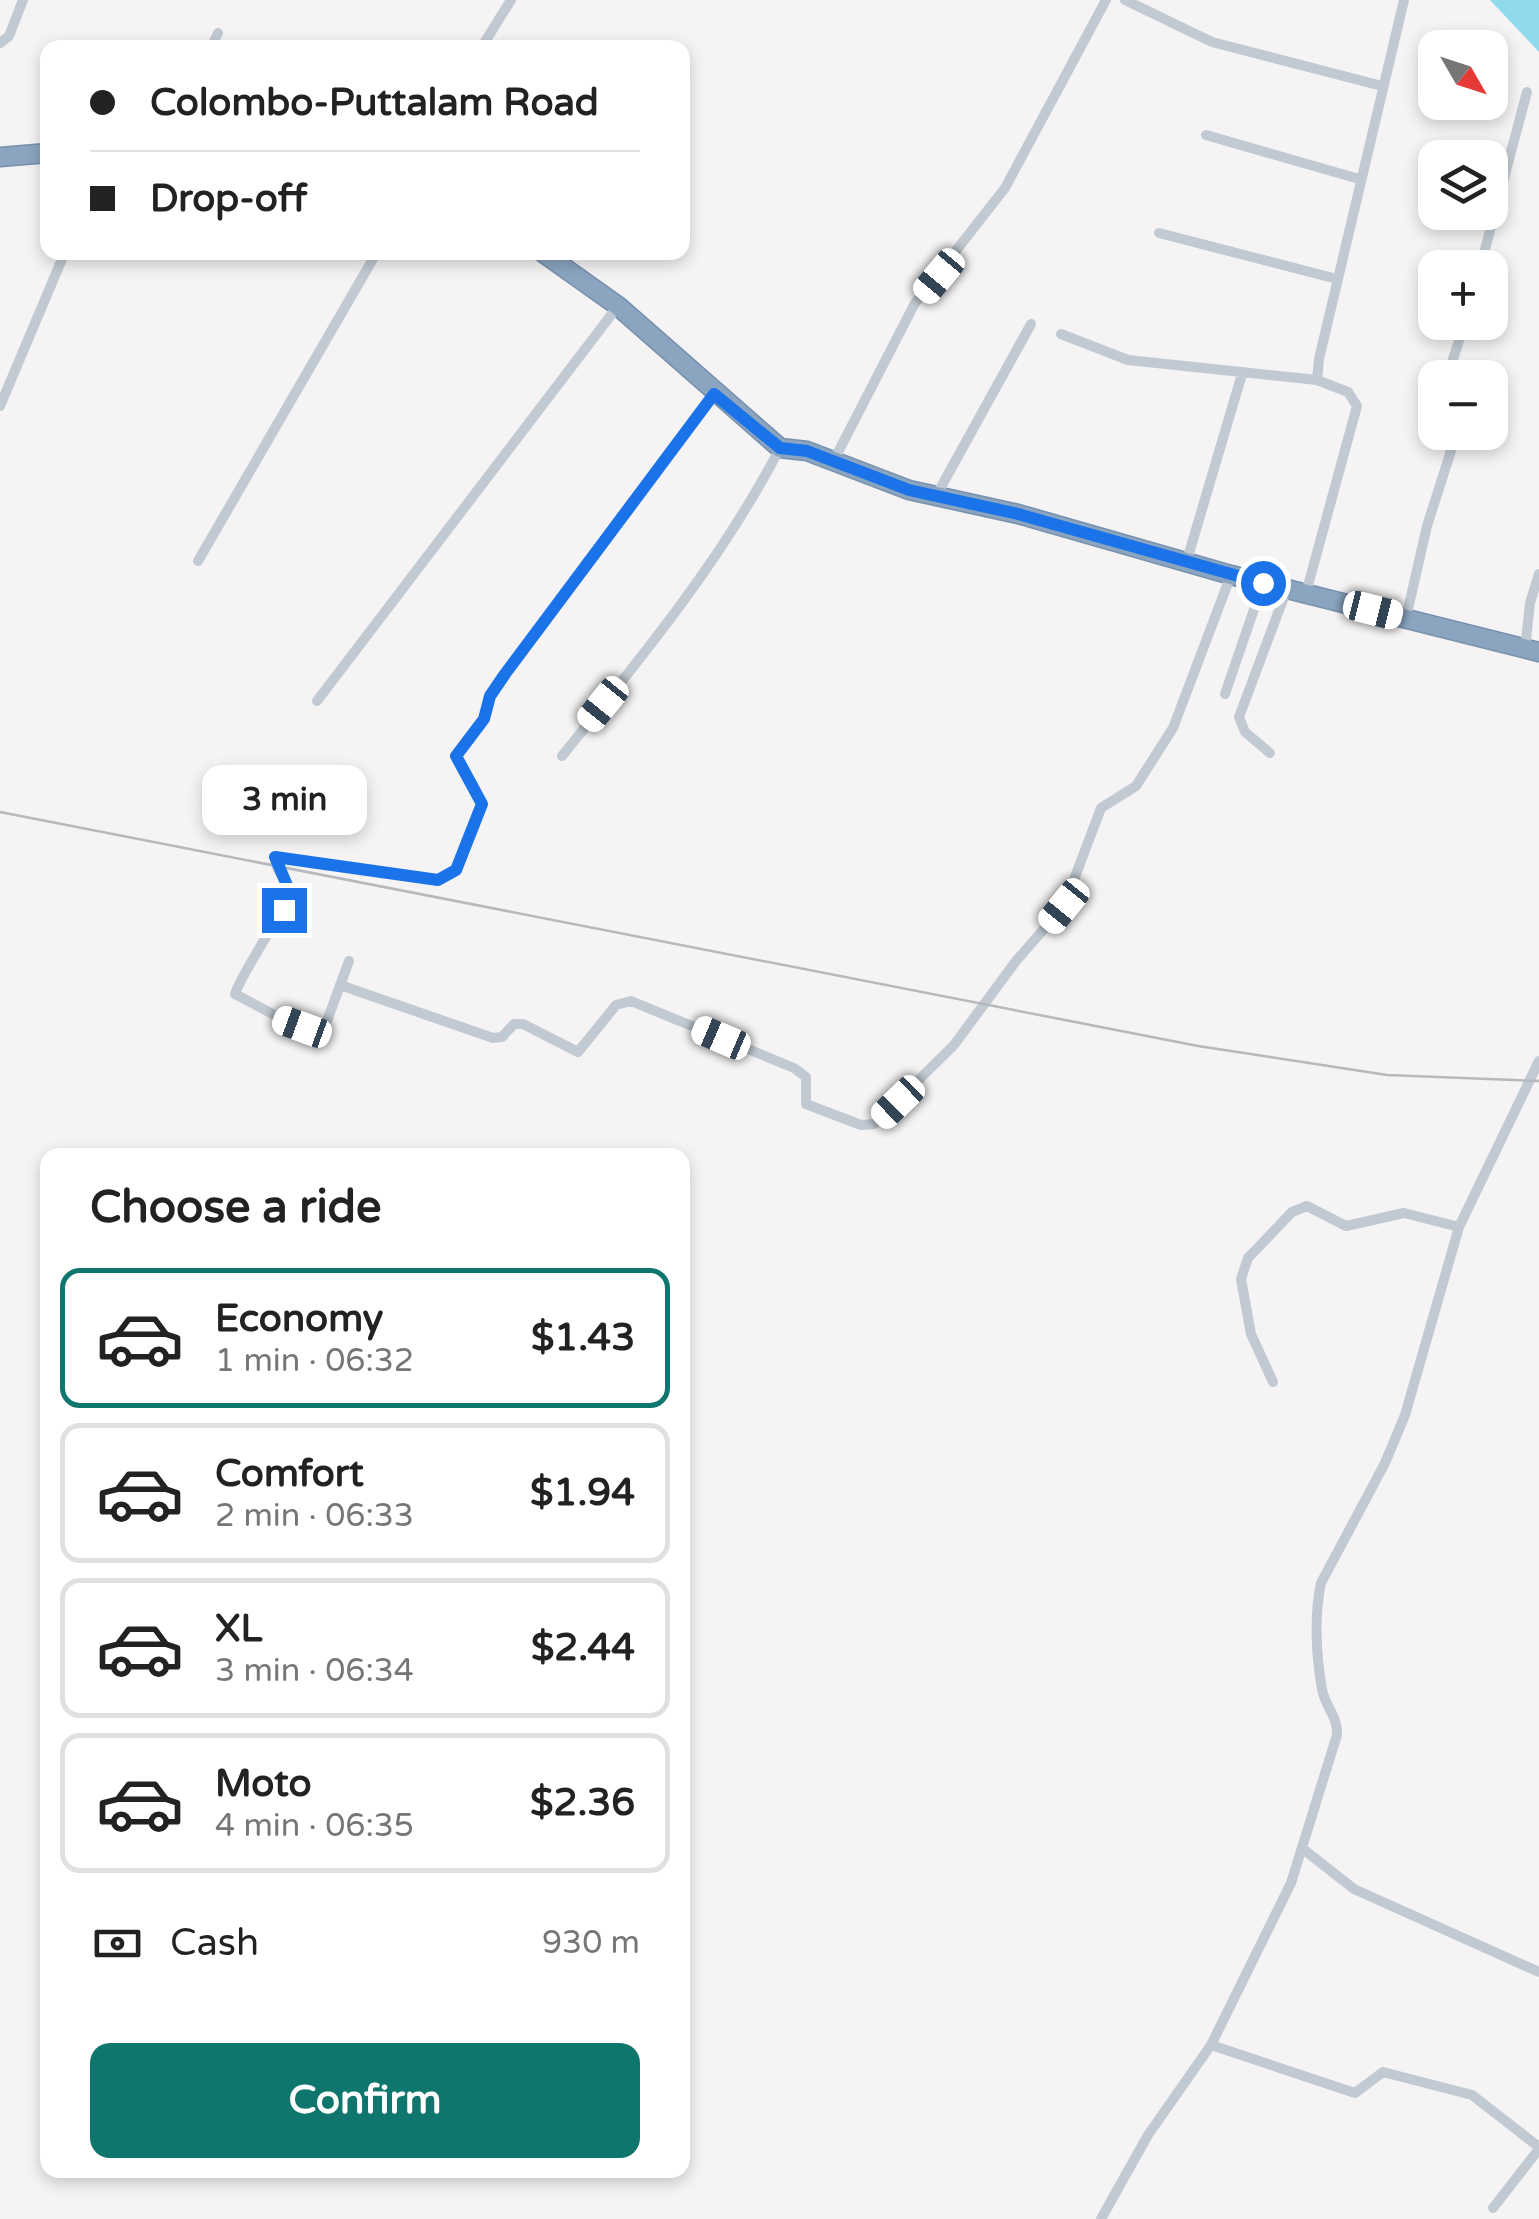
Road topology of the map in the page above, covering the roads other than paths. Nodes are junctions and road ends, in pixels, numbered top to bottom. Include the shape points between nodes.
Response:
1 (23, 0) edge
2 (512, 0) edge
3 (1106, 0) edge
4 (1125, 0) edge
5 (1404, 0) edge
6 (218, 33) dead end
7 (215, 40) edge
8 (487, 40) edge
9 (0, 43) edge
10 (1382, 86) junction
11 (1526, 92) dead end
12 (1206, 135) dead end
13 (40, 154) edge
14 (0, 157) edge
15 (1360, 179) junction
16 (1159, 233) dead end
17 (1485, 250) edge
18 (62, 260) edge
19 (371, 260) edge
20 (553, 260) edge
21 (1337, 279) junction
22 (618, 306) junction
23 (1032, 324) dead end
24 (1060, 334) dead end
25 (1242, 374) junction
26 (1317, 380) junction
27 (714, 394) junction
28 (0, 406) edge
29 (780, 448) junction
30 (1451, 450) edge
31 (833, 462) junction
32 (936, 496) junction
33 (1186, 560) junction
34 (198, 562) dead end
35 (1539, 574) edge
36 (1231, 575) junction
37 (1263, 583) junction
38 (1287, 589) junction
39 (1306, 593) junction
40 (1406, 618) junction
41 (1532, 650) edge
42 (1225, 694) dead end
43 (317, 702) dead end
44 (1270, 753) dead end
45 (562, 756) dead end
46 (348, 961) dead end
47 (340, 985) junction
48 (1539, 1061) edge
49 (1459, 1227) junction
50 (1273, 1382) dead end
51 (1304, 1849) junction
52 (1539, 1972) edge
53 (1210, 2046) junction
54 (1539, 2148) edge
55 (1493, 2208) dead end
56 (1101, 2219) edge

1 - 9 street
2 - 8 street
3 - 31 street via 1005,188 916,304
4 - 10 street via 1212,42
5 - 10 street
6 - 7 street
10 - 15 street
11 - 17 street
12 - 15 street
13 - 14 highway
15 - 21 street
16 - 21 street
18 - 28 street
19 - 34 street
20 - 22 highway
21 - 26 street
22 - 27 highway
22 - 43 street
23 - 32 street
24 - 25 street via 1128,360
25 - 26 street
25 - 33 street
26 - 39 street via 1348,392 1358,406
27 - 29 highway
27 - 47 street via 505,674 484,719 456,756 482,804 454,873 438,880 275,857 288,900 235,995 314,1029 327,1021
29 - 31 highway
29 - 45 street via 706,568
30 - 40 street
31 - 32 highway
32 - 33 highway
33 - 36 highway
35 - 41 street via 1530,603
36 - 37 highway
36 - 47 street via 1173,728 1136,786 1101,808 1064,906 954,1045 874,1124 806,1104 806,1077 794,1068 631,1001 616,1005 578,1052 523,1024 493,1038
37 - 38 highway
37 - 42 street
38 - 39 highway
38 - 44 street via 1239,717 1245,732
39 - 40 highway
40 - 41 highway
46 - 47 street
48 - 49 street
49 - 50 street via 1404,1213 1346,1226 1307,1206 1292,1212 1248,1258 1241,1279 1252,1334
49 - 51 street via 1405,1415 1320,1583 1322,1694 1338,1720
51 - 52 street via 1354,1889
51 - 53 street
53 - 54 street via 1355,2093 1383,2072 1466,2093
53 - 56 street via 1148,2135
54 - 55 street

